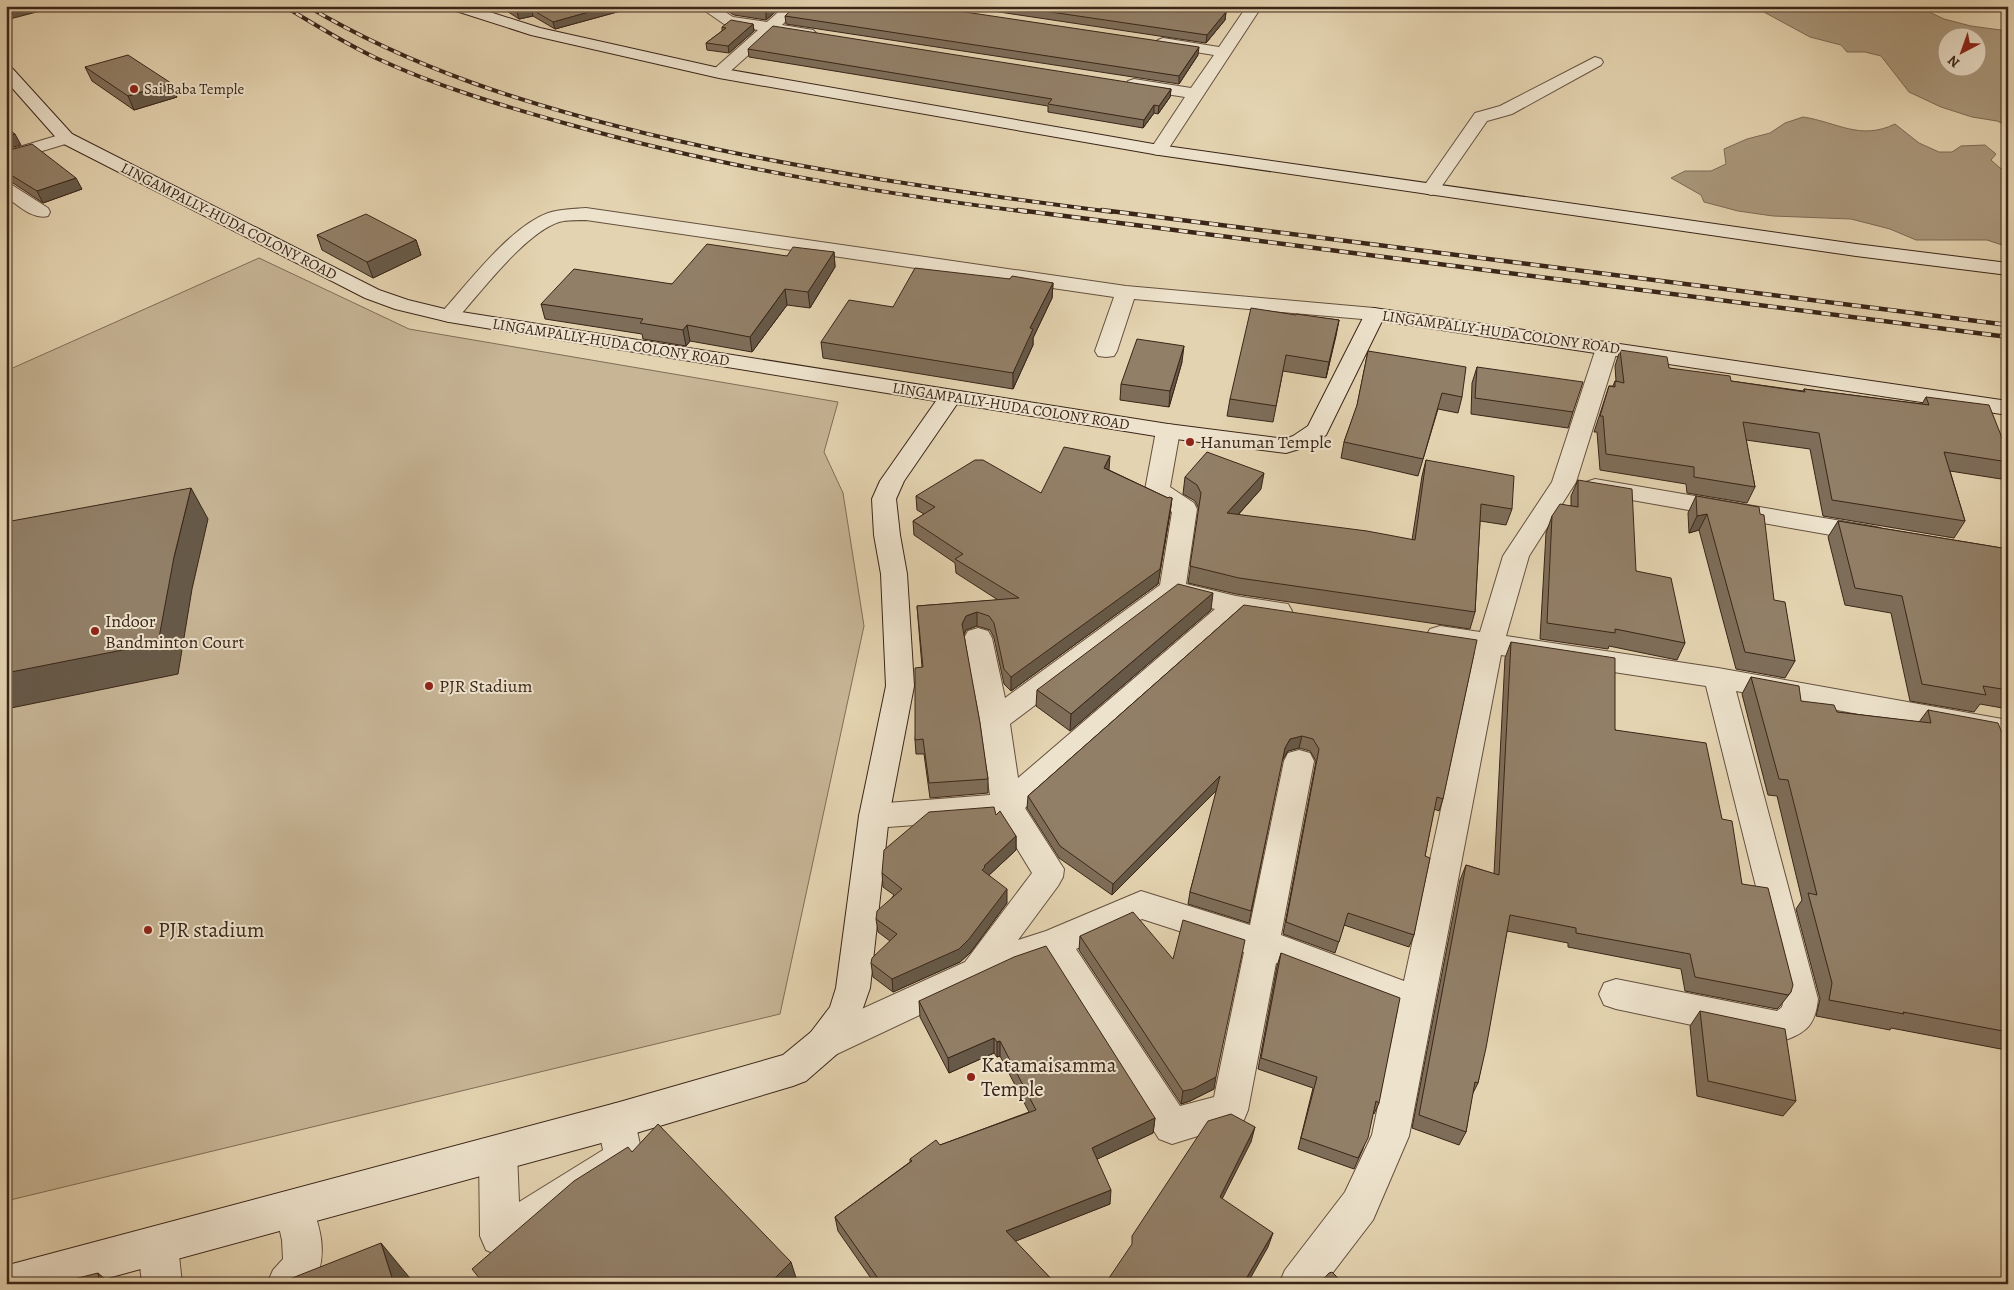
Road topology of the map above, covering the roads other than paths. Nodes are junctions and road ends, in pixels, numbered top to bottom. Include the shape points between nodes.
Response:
1 (455, 6) edge
2 (705, 6) edge
3 (794, 6) edge
4 (1251, 12) edge
5 (1229, 14) dead end
6 (772, 27) junction
7 (821, 35) edge
8 (1146, 41) edge
9 (1223, 52) junction
10 (1595, 62) dead end
11 (6, 71) edge
12 (719, 73) junction
13 (1116, 81) edge
14 (1195, 94) junction
15 (66, 138) junction
16 (1159, 150) junction
17 (6, 157) edge
18 (6, 189) edge
19 (1430, 189) junction
20 (41, 212) dead end
21 (2008, 268) edge
22 (1126, 292) junction
23 (1374, 314) junction
24 (449, 316) junction
25 (1607, 348) junction
26 (1106, 351) dead end
27 (951, 396) junction
28 (2008, 408) edge
29 (1168, 431) junction
30 (1564, 482) junction
31 (1892, 538) edge
32 (1172, 589) junction
33 (1236, 605) junction
34 (1304, 615) edge
35 (1421, 633) edge
36 (978, 638) dead end
37 (1490, 643) junction
38 (1718, 678) junction
39 (995, 720) junction
40 (2008, 731) edge
41 (1299, 761) dead end
42 (1007, 806) junction
43 (874, 816) junction
44 (1054, 943) junction
45 (1262, 943) junction
46 (977, 972) junction
47 (1616, 994) dead end
48 (1418, 1001) junction
49 (824, 1043) junction
50 (616, 1122) junction
51 (498, 1153) junction
52 (294, 1209) junction
53 (158, 1246) junction
54 (12, 1284) edge
55 (162, 1284) edge
56 (287, 1284) edge
57 (1299, 1284) edge

1 - 12 street via 536,32
2 - 6 street via 729,21
3 - 6 street
4 - 5 street
4 - 9 street
6 - 7 street
6 - 12 street
8 - 9 street
9 - 14 street
10 - 19 street via 1506,110 1481,117
11 - 15 street, LINGAMPALLY-HUDA COLONY ROAD
12 - 16 street
13 - 14 street
14 - 16 street
15 - 17 street
15 - 24 street, LINGAMPALLY-HUDA COLONY ROAD via 372,294
16 - 19 street
18 - 20 street
19 - 21 street via 1856,250
22 - 23 street
22 - 24 street via 586,214 556,217 541,224 522,239
22 - 26 street
23 - 25 street, LINGAMPALLY-HUDA COLONY ROAD
23 - 29 street, LINGAMPALLY-HUDA COLONY ROAD via 1318,430 1301,441 1286,446
24 - 27 street, LINGAMPALLY-HUDA COLONY ROAD
25 - 28 street, LINGAMPALLY-HUDA COLONY ROAD
25 - 30 street
27 - 29 street, LINGAMPALLY-HUDA COLONY ROAD
27 - 43 street via 892,481 884,499 894,574 900,686
29 - 32 street via 1157,490 1185,509
30 - 31 street
30 - 37 street via 1516,556
32 - 33 street
32 - 39 street
33 - 34 street
33 - 42 street
35 - 37 street
36 - 39 street
37 - 38 street
37 - 48 street
38 - 40 street
38 - 47 street via 1802,999 1800,1012 1792,1022 1777,1027
39 - 42 street
41 - 45 street
42 - 43 street
42 - 46 street via 1048,869 1047,877
43 - 49 street via 853,988 845,1014
44 - 45 street via 1141,905
44 - 45 street via 1172,1126 1230,1110
44 - 46 street
45 - 48 street
46 - 49 street
48 - 57 street via 1390,1136 1359,1206
49 - 50 street via 793,1069
50 - 51 street
50 - 51 street via 624,1159 500,1236
51 - 52 street
52 - 53 street
52 - 56 street via 305,1257 297,1278
53 - 54 street
53 - 55 street

